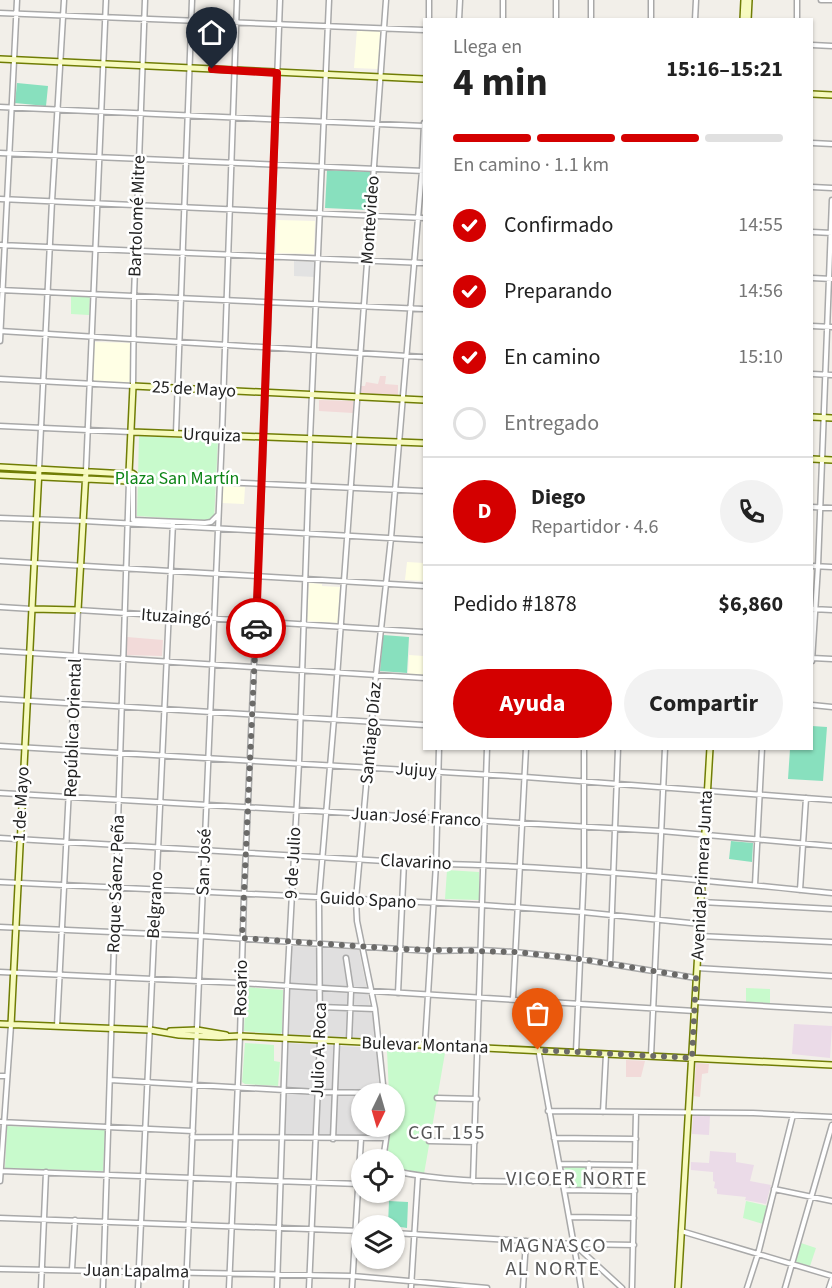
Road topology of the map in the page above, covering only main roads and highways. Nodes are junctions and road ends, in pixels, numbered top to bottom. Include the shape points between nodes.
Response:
1 (744, 0) edge
2 (749, 0) edge
3 (743, 18) edge
4 (748, 18) edge
5 (0, 59) edge
6 (423, 79) edge
7 (813, 94) edge
8 (832, 95) edge
9 (134, 386) joint
10 (423, 400) edge
11 (813, 417) edge
12 (832, 418) edge
13 (132, 432) junction
14 (141, 432) junction
15 (423, 443) edge
16 (813, 459) edge
17 (832, 460) edge
18 (0, 467) edge
19 (39, 469) junction
20 (86, 471) junction
21 (0, 475) edge
22 (38, 476) junction
23 (130, 477) junction
24 (86, 479) junction
25 (32, 609) junction
26 (78, 610) joint
27 (710, 750) edge
28 (0, 1024) edge
29 (10, 1025) junction
30 (692, 1058) junction
31 (832, 1065) edge
32 (678, 1288) edge

1 - 3 main road
2 - 4 main road
5 - 6 main road
7 - 8 main road
9 - 10 main road, 25 de Mayo
9 - 13 main road, Bartolomé Mitre
11 - 12 main road
13 - 14 main road, Urquiza
13 - 23 main road, Roque Sáenz Peña
14 - 15 main road, Urquiza
14 - 23 main road via 134,439
16 - 17 main road
18 - 19 main road
19 - 20 main road
19 - 22 main road, 1 de Mayo
20 - 23 main road
20 - 24 main road, República Oriental
21 - 22 main road
22 - 24 main road
22 - 25 main road, 1 de Mayo
23 - 24 main road
24 - 26 main road, República Oriental
25 - 26 main road, Ituzaingó
25 - 29 main road, 1 de Mayo
27 - 30 main road, Avenida Primera Junta
28 - 29 main road, Bulevar Montana
29 - 30 main road, Bulevar Montana
30 - 31 main road, Bulevar Montana
30 - 32 main road, Avenida Primera Junta

